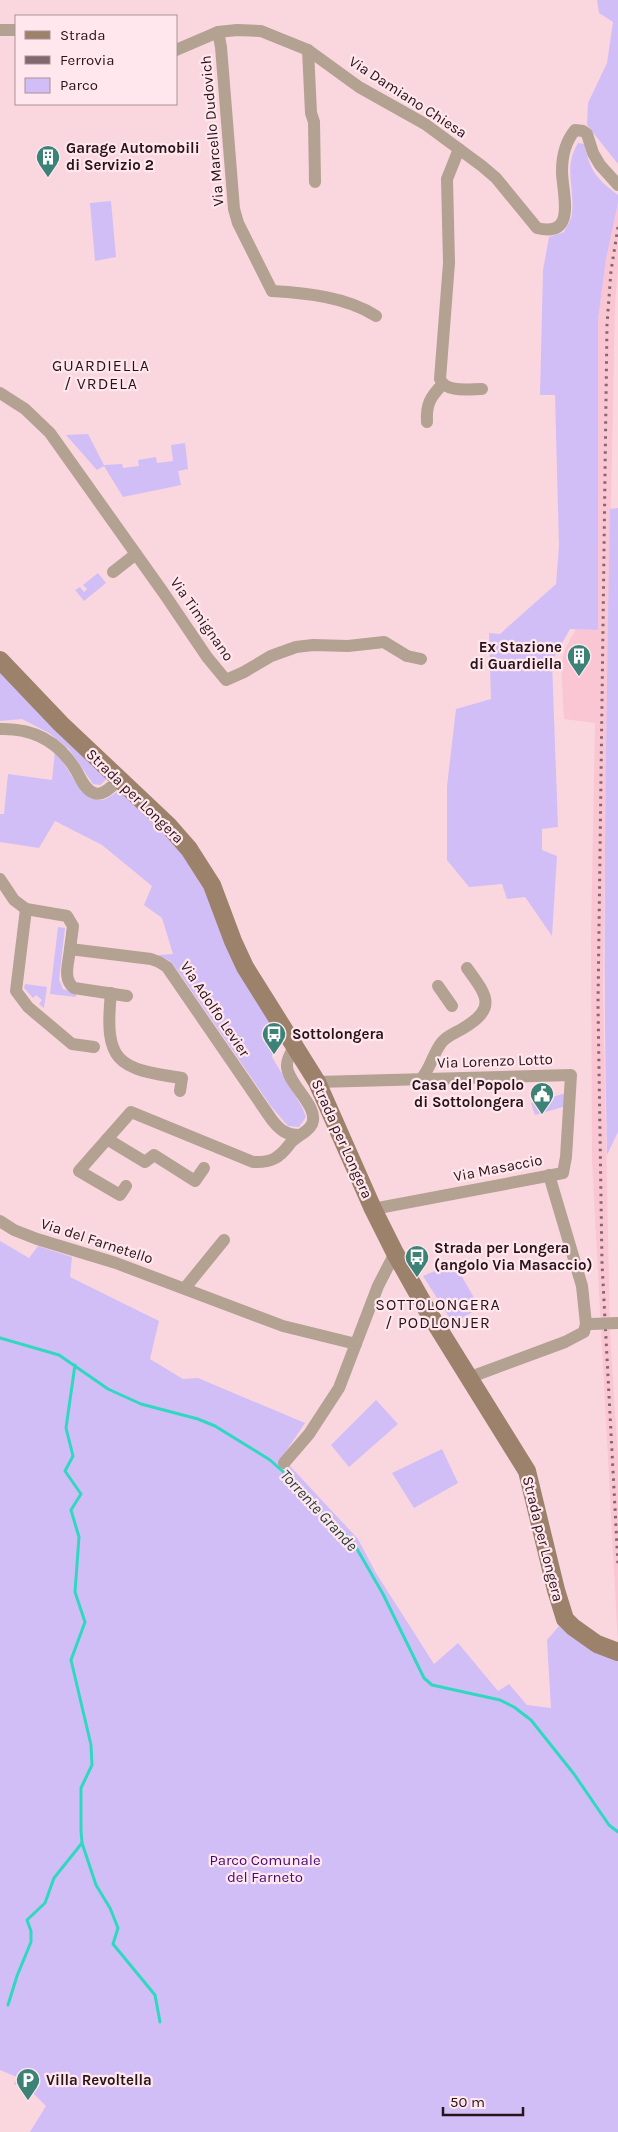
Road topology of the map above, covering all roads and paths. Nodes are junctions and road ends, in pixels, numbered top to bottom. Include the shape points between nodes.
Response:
1 (0, 30) edge
2 (15, 30) edge
3 (218, 32) junction
4 (178, 49) edge
5 (308, 50) junction
6 (459, 149) junction
7 (315, 182) dead end
8 (618, 185) edge
9 (376, 316) dead end
10 (442, 385) junction
11 (482, 390) dead end
12 (0, 393) edge
13 (427, 422) dead end
14 (136, 554) junction
15 (113, 572) dead end
16 (421, 659) dead end
17 (0, 660) edge
18 (0, 729) edge
19 (120, 779) junction
20 (0, 879) edge
21 (26, 909) junction
22 (70, 949) junction
23 (467, 968) dead end
24 (438, 986) dead end
25 (111, 993) junction
26 (127, 996) dead end
27 (452, 1006) dead end
28 (94, 1047) dead end
29 (294, 1047) junction
30 (571, 1075) joint
31 (421, 1079) junction
32 (318, 1082) junction
33 (180, 1091) dead end
34 (299, 1135) junction
35 (107, 1138) junction
36 (161, 1144) dead end
37 (154, 1155) junction
38 (204, 1168) dead end
39 (549, 1175) junction
40 (126, 1186) dead end
41 (373, 1209) junction
42 (0, 1221) edge
43 (224, 1240) dead end
44 (396, 1253) junction
45 (186, 1288) junction
46 (618, 1323) edge
47 (588, 1324) junction
48 (356, 1344) junction
49 (468, 1378) junction
50 (284, 1463) dead end
51 (618, 1652) edge

1 - 2 street
3 - 4 street, Via Damiano Chiesa
3 - 5 street, Via Damiano Chiesa via 261,32
3 - 9 street, Via Marcello Dudovich via 234,209 272,291 296,292 337,301
5 - 6 street, Via Damiano Chiesa via 353,83 425,124
5 - 7 street
6 - 8 street, Via Damiano Chiesa via 496,178 537,228 547,230 563,220 566,212 562,170 567,143 575,130 587,134 600,165
6 - 10 street via 447,179 449,263
10 - 11 street
10 - 13 street via 429,400
12 - 14 street, Via Timignano via 50,433
14 - 15 street
14 - 16 street, Via Timignano via 226,680 271,656 313,645 384,642 408,656
17 - 19 street, Strada per Longera
18 - 19 street via 31,732 52,740 70,759 87,788 95,794 102,793
19 - 29 street, Strada per Longera via 189,849 212,885 245,967
20 - 21 street via 14,900
21 - 22 street via 67,916 73,926
21 - 28 street via 16,991 28,1007 72,1044
22 - 25 street via 67,975 70,985
22 - 34 street, Via Adolfo Levier via 150,960 167,967 259,1102 282,1131
23 - 31 street, Via Lorenzo Lotto via 486,995 485,1010 443,1042
24 - 27 street
25 - 26 street
25 - 33 street via 109,1029 121,1060 144,1073 182,1078
29 - 32 street, Strada per Longera
29 - 34 street via 288,1057 287,1070 314,1116 312,1124
30 - 31 street, Via Lorenzo Lotto
30 - 39 street, Via Masaccio via 565,1165 562,1173
31 - 32 street, Via Lorenzo Lotto
32 - 41 street, Strada per Longera
34 - 35 street via 278,1158 262,1162 253,1162 132,1112
35 - 37 street via 145,1162
35 - 40 street via 79,1170 120,1196
36 - 37 street
37 - 38 street via 195,1181
39 - 41 street, Via Masaccio
39 - 47 street via 582,1286
41 - 44 street, Strada per Longera
42 - 45 street, Via del Farnetello via 37,1239
43 - 45 street
44 - 48 street via 378,1286
44 - 49 street, Strada per Longera
45 - 48 street, Via del Farnetello via 283,1326
46 - 47 street, bridge
47 - 49 street via 584,1332 565,1342
48 - 50 street via 339,1388 309,1434
49 - 51 street, Strada per Longera via 527,1471 565,1619 597,1644

